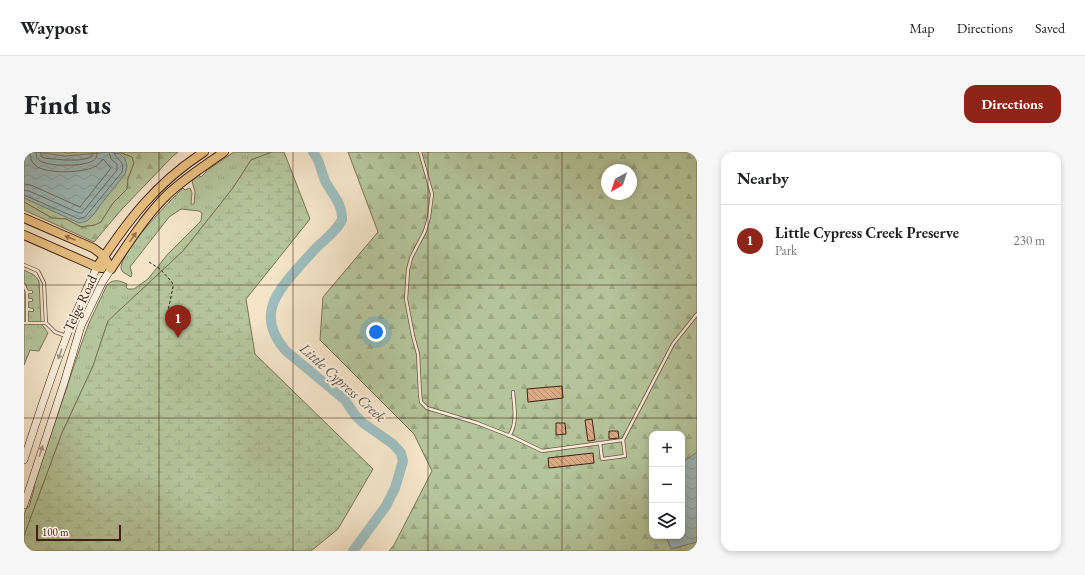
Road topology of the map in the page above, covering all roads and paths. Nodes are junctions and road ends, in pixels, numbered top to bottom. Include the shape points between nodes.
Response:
1 (204, 152) edge
2 (224, 152) edge
3 (420, 152) edge
4 (24, 218) edge
5 (24, 236) edge
6 (104, 256) junction
7 (150, 262) dead end
8 (24, 265) edge
9 (97, 267) junction
10 (111, 269) junction
11 (24, 286) edge
12 (27, 292) junction
13 (31, 292) dead end
14 (40, 292) dead end
15 (45, 292) junction
16 (40, 299) dead end
17 (45, 299) junction
18 (27, 300) junction
19 (31, 300) dead end
20 (27, 310) junction
21 (32, 310) dead end
22 (41, 310) dead end
23 (46, 310) junction
24 (697, 314) edge
25 (26, 323) edge
26 (46, 323) junction
27 (167, 326) dead end
28 (66, 336) junction
29 (513, 392) dead end
30 (509, 436) junction
31 (623, 440) junction
32 (600, 443) junction
33 (24, 460) edge
34 (25, 503) edge

1 - 6 main road, Telge Road via 173,175 145,201
10 -> 2 main road, Telge Road via 163,199
3 - 30 lane via 432,194 425,231 411,258 408,270 406,299 418,354 421,402 427,408
6 -> 4 main road via 93,248
5 - 9 main road
6 - 9 main road, Telge Road
6 - 10 main road
7 - 27 path via 172,282
8 - 15 lane via 38,271
9 - 10 main road
9 - 28 main road, Telge Road
34 -> 10 main road, Telge Road via 81,326
11 - 12 lane
12 - 13 lane
12 - 18 lane
14 - 15 lane
15 - 17 lane
16 - 17 lane
17 - 23 lane
18 - 19 lane
18 - 20 lane
20 - 21 lane
20 - 25 lane
22 - 23 lane
23 - 26 lane
24 - 31 lane via 673,344
25 - 26 lane
26 - 28 lane via 55,332
28 -> 33 main road, Telge Road
29 - 30 lane via 515,420
30 - 32 lane via 542,451
31 - 32 lane
31 - 32 lane via 625,456 602,459

